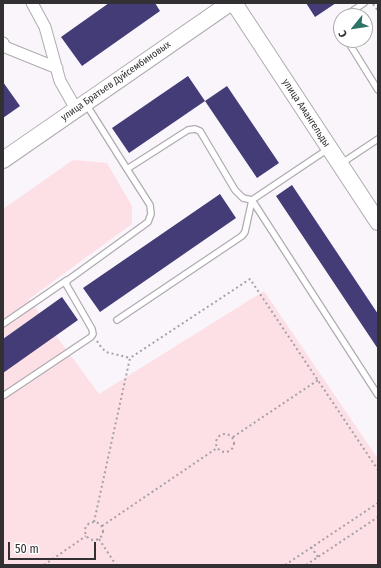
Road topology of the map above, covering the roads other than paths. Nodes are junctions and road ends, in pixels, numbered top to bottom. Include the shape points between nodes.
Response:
1 (32, 3) edge
2 (230, 3) edge
3 (234, 3) edge
4 (3, 43) edge
5 (352, 48) edge
6 (56, 68) junction
7 (378, 90) edge
8 (81, 106) junction
9 (378, 139) edge
10 (329, 148) junction
11 (3, 160) edge
12 (340, 164) junction
13 (127, 169) junction
14 (252, 200) junction
15 (378, 222) edge
16 (68, 280) junction
17 (117, 320) dead end
18 (3, 324) edge
19 (378, 395) edge
20 (3, 396) edge

1 - 6 street via 45,27
2 - 8 street, улица Братьев Дуйсембиновых
3 - 10 street, улица Амангельды
4 - 6 street via 5,47
5 - 7 lane
6 - 8 street via 60,81
8 - 11 street, улица Братьев Дуйсембиновых
8 - 13 lane
9 - 12 lane
10 - 12 street, улица Амангельды
10 - 14 lane
12 - 15 street, улица Амангельды
13 - 14 lane via 188,130 195,129 200,131 235,190 243,198
13 - 16 lane via 150,205 151,214 148,222
14 - 17 lane via 242,236
14 - 19 lane
16 - 18 lane
16 - 20 lane via 68,289 93,334

